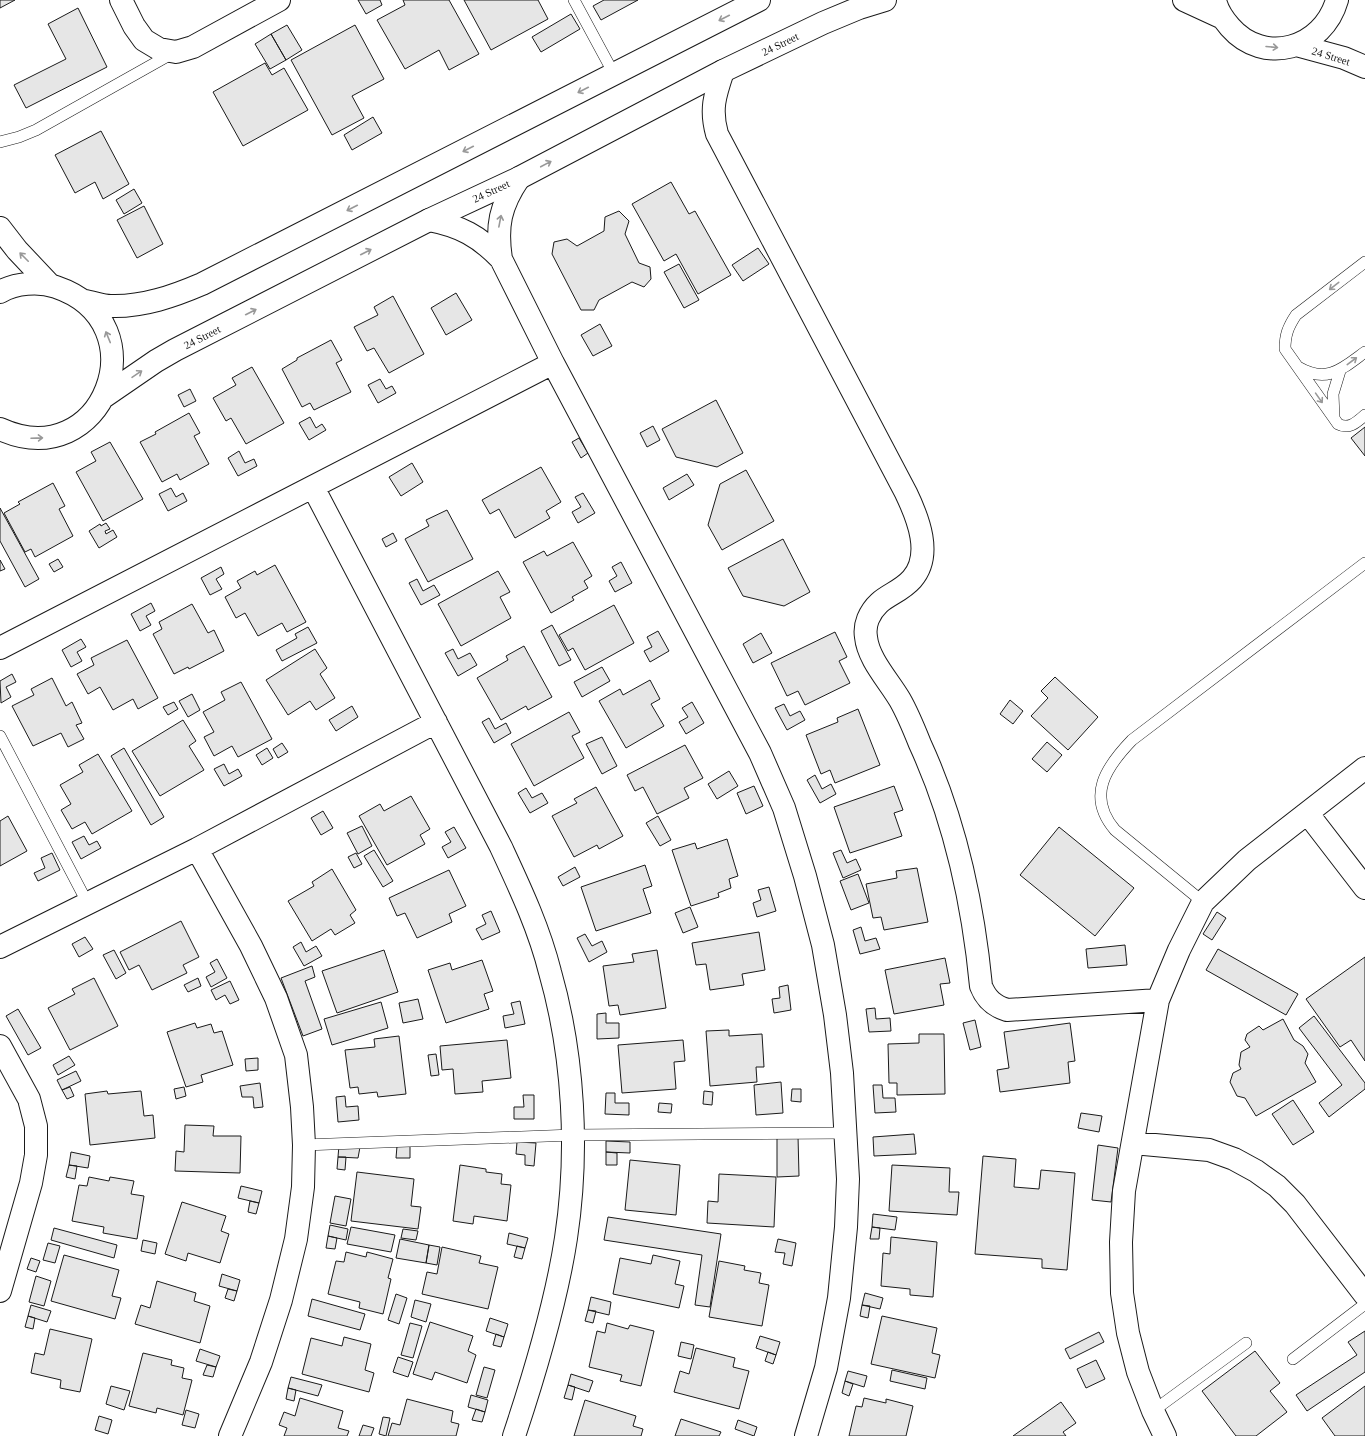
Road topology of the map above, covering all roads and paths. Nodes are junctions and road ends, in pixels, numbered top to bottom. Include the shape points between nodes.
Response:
1 (121, 0) edge
2 (279, 0) edge
3 (574, 0) edge
4 (759, 0) edge
5 (884, 0) edge
6 (1184, 0) edge
7 (1337, 0) edge
8 (1219, 9) edge
9 (1296, 45) junction
10 (176, 52) junction
11 (1365, 67) edge
12 (723, 71) junction
13 (614, 74) junction
14 (0, 142) edge
15 (519, 178) junction
16 (429, 220) junction
17 (0, 228) edge
18 (501, 259) junction
19 (1365, 262) edge
20 (50, 285) junction
21 (0, 292) edge
22 (84, 301) junction
23 (1365, 352) edge
24 (553, 363) junction
25 (1298, 367) junction
26 (1340, 371) junction
27 (105, 396) junction
28 (1365, 415) edge
29 (1334, 419) junction
30 (5, 435) edge
31 (314, 487) junction
32 (1365, 563) edge
33 (0, 648) edge
34 (436, 722) junction
35 (0, 736) edge
36 (1365, 768) edge
37 (1308, 814) junction
38 (197, 849) junction
39 (1365, 888) edge
40 (1203, 902) junction
41 (88, 904) junction
42 (0, 947) edge
43 (1158, 1000) junction
44 (0, 1046) edge
45 (846, 1133) junction
46 (573, 1135) junction
47 (1133, 1143) junction
48 (304, 1145) junction
49 (0, 1291) edge
50 (1365, 1295) edge
51 (1365, 1304) edge
52 (1246, 1343) dead end
53 (1293, 1358) dead end
54 (1153, 1411) junction
55 (230, 1436) edge
56 (514, 1436) edge
57 (806, 1436) edge
58 (1165, 1436) edge

1 - 10 street via 144,40 159,49
2 - 10 street via 193,47
3 - 13 lane
4 -> 13 street
5 - 12 street, 24 Street via 823,23
6 - 8 street
7 - 9 street via 1334,12 1325,26 1311,38
8 -> 9 street via 1236,34 1254,45 1275,48
9 - 11 street, 24 Street via 1344,58
10 - 14 lane via 36,130
15 -> 12 street, 24 Street
12 - 43 street via 714,100 713,117 717,134 906,493 918,524 922,539 918,570 905,586 875,606 871,611 865,635 873,658 900,701 939,789 965,882 981,986 991,1002 998,1007 1017,1011
13 -> 22 street via 187,290 158,300 134,304 111,306
15 - 16 street, 24 Street
18 -> 15 street via 498,225 509,192
16 - 18 street via 466,231
27 -> 16 street, 24 Street via 169,354
20 -> 17 street
18 - 24 street
19 -> 25 lane via 1296,315 1289,325 1285,336 1285,349
20 - 21 street via 27,284
20 - 22 street via 68,291
27 -> 22 street via 112,371 111,345 101,320
26 -> 23 lane
24 - 31 street
24 - 45 street via 760,753 784,808 823,945 842,1072
25 - 26 lane via 1322,375
25 -> 29 lane
26 - 29 lane via 1334,394
30 -> 27 street via 34,439 56,436 76,427 92,414
28 - 29 lane via 1349,426 1338,424
31 - 33 street
31 - 34 street
32 - 40 lane via 1132,740 1110,766 1102,782 1101,802 1108,822
34 - 38 street
34 - 46 street via 526,901 550,972 564,1037
35 - 41 lane
36 - 37 street
37 - 39 street
37 - 40 street via 1247,860
38 - 41 street
38 - 48 street via 251,946 278,1005 296,1055
40 - 43 street
41 - 42 street
43 - 47 street
44 - 49 street via 29,1099 36,1126 36,1155 30,1183
45 - 46 lane
45 - 57 street via 846,1227 839,1298 826,1368
46 - 48 lane
46 - 56 street via 572,1183 566,1238 552,1304
47 - 50 street via 1210,1150 1256,1171 1277,1186 1295,1204
47 - 54 street via 1124,1191 1122,1293 1128,1333 1138,1372
48 - 55 street via 303,1187 296,1239 281,1300 261,1362
51 - 53 lane
52 - 54 lane
54 - 58 street

